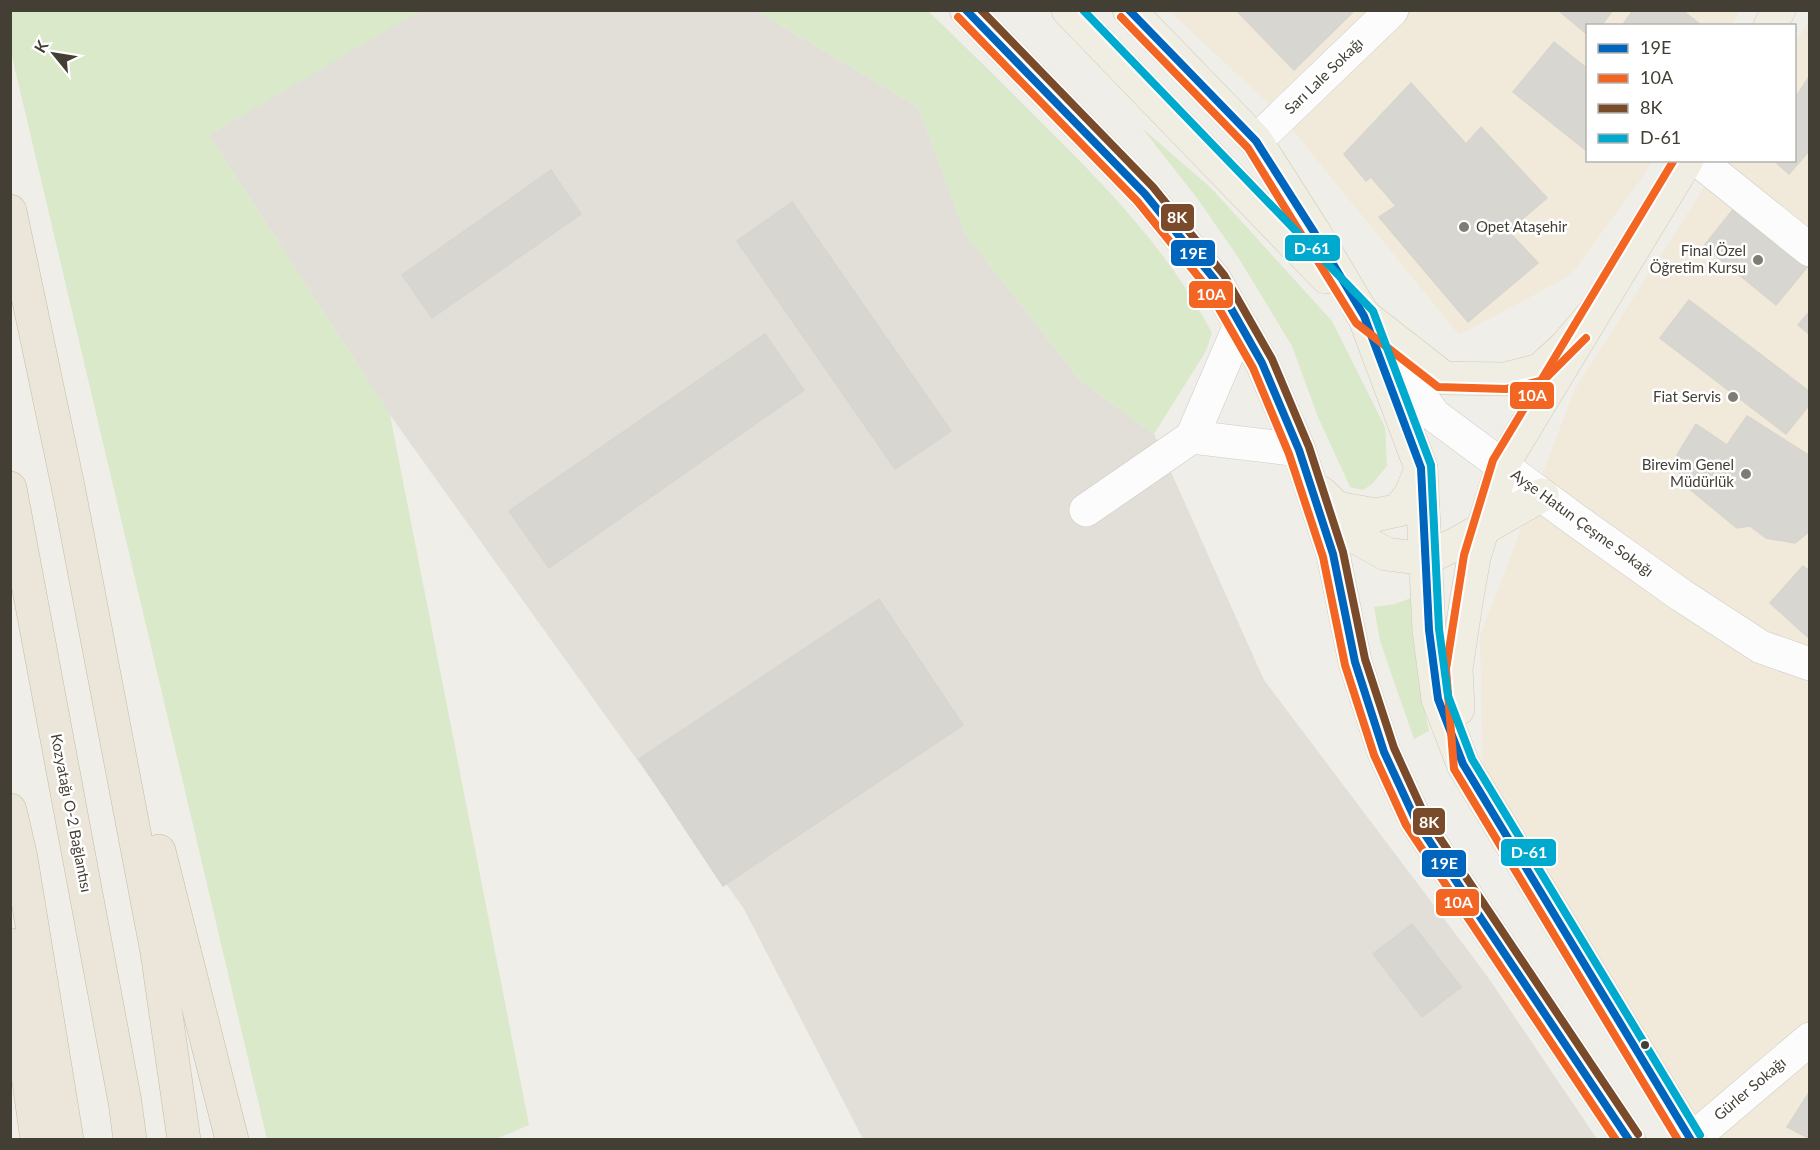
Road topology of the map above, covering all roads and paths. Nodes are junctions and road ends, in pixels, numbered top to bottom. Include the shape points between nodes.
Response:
1 (966, 10) edge
2 (1068, 10) edge
3 (1129, 10) edge
4 (1392, 10) edge
5 (1779, 10) edge
6 (1771, 24) edge
7 (1256, 141) junction
8 (1686, 162) edge
9 (1700, 162) edge
10 (10, 211) edge
11 (1809, 250) edge
12 (1594, 313) junction
13 (1364, 316) junction
14 (1240, 325) junction
15 (1192, 437) junction
16 (1299, 450) junction
17 (1503, 464) junction
18 (1421, 468) junction
19 (1309, 482) junction
20 (10, 488) edge
21 (69, 491) junction
22 (1542, 495) junction
23 (1086, 510) dead end
24 (1483, 528) junction
25 (1425, 559) junction
26 (1809, 664) edge
27 (1463, 764) junction
28 (10, 810) edge
29 (10, 945) edge
30 (1809, 1039) edge
31 (1691, 1139) edge
32 (36, 1140) edge
33 (67, 1140) edge
34 (130, 1140) edge
35 (184, 1140) edge
36 (232, 1140) edge
37 (1629, 1140) edge

1 - 14 main road via 1145,194 1215,280
2 - 13 main road
3 - 7 main road
4 - 7 street, Sarı Lale Sokağı
5 - 6 main road
7 - 13 main road
8 - 12 main road
9 - 11 street
10 - 21 highway
12 - 13 main road via 1540,370 1505,380 1444,378
12 - 17 main road
13 - 17 street, Ayşe Hatun Çeşme Sokağı via 1434,415
13 - 18 main road
14 - 15 street
14 - 16 main road via 1262,363
15 - 16 street
15 - 23 street
16 - 19 main road
17 - 22 street, Ayşe Hatun Çeşme Sokağı
17 - 24 main road
18 - 19 main road via 1411,494 1399,510 1376,515 1337,508
18 - 25 main road
19 - 25 main road via 1345,531 1386,554
19 - 37 main road via 1333,554 1359,673 1384,752 1416,821
20 - 34 highway, Kozyatağı O-2 Bağlantısı
21 - 35 highway via 157,952
21 - 36 highway
22 - 24 main road
22 - 26 street, Ayşe Hatun Çeşme Sokağı via 1761,647
24 - 25 main road
24 - 27 main road via 1474,557 1456,669
25 - 27 main road via 1438,699
27 - 31 main road
28 - 33 highway
29 - 32 highway
30 - 31 street, Gürler Sokağı

